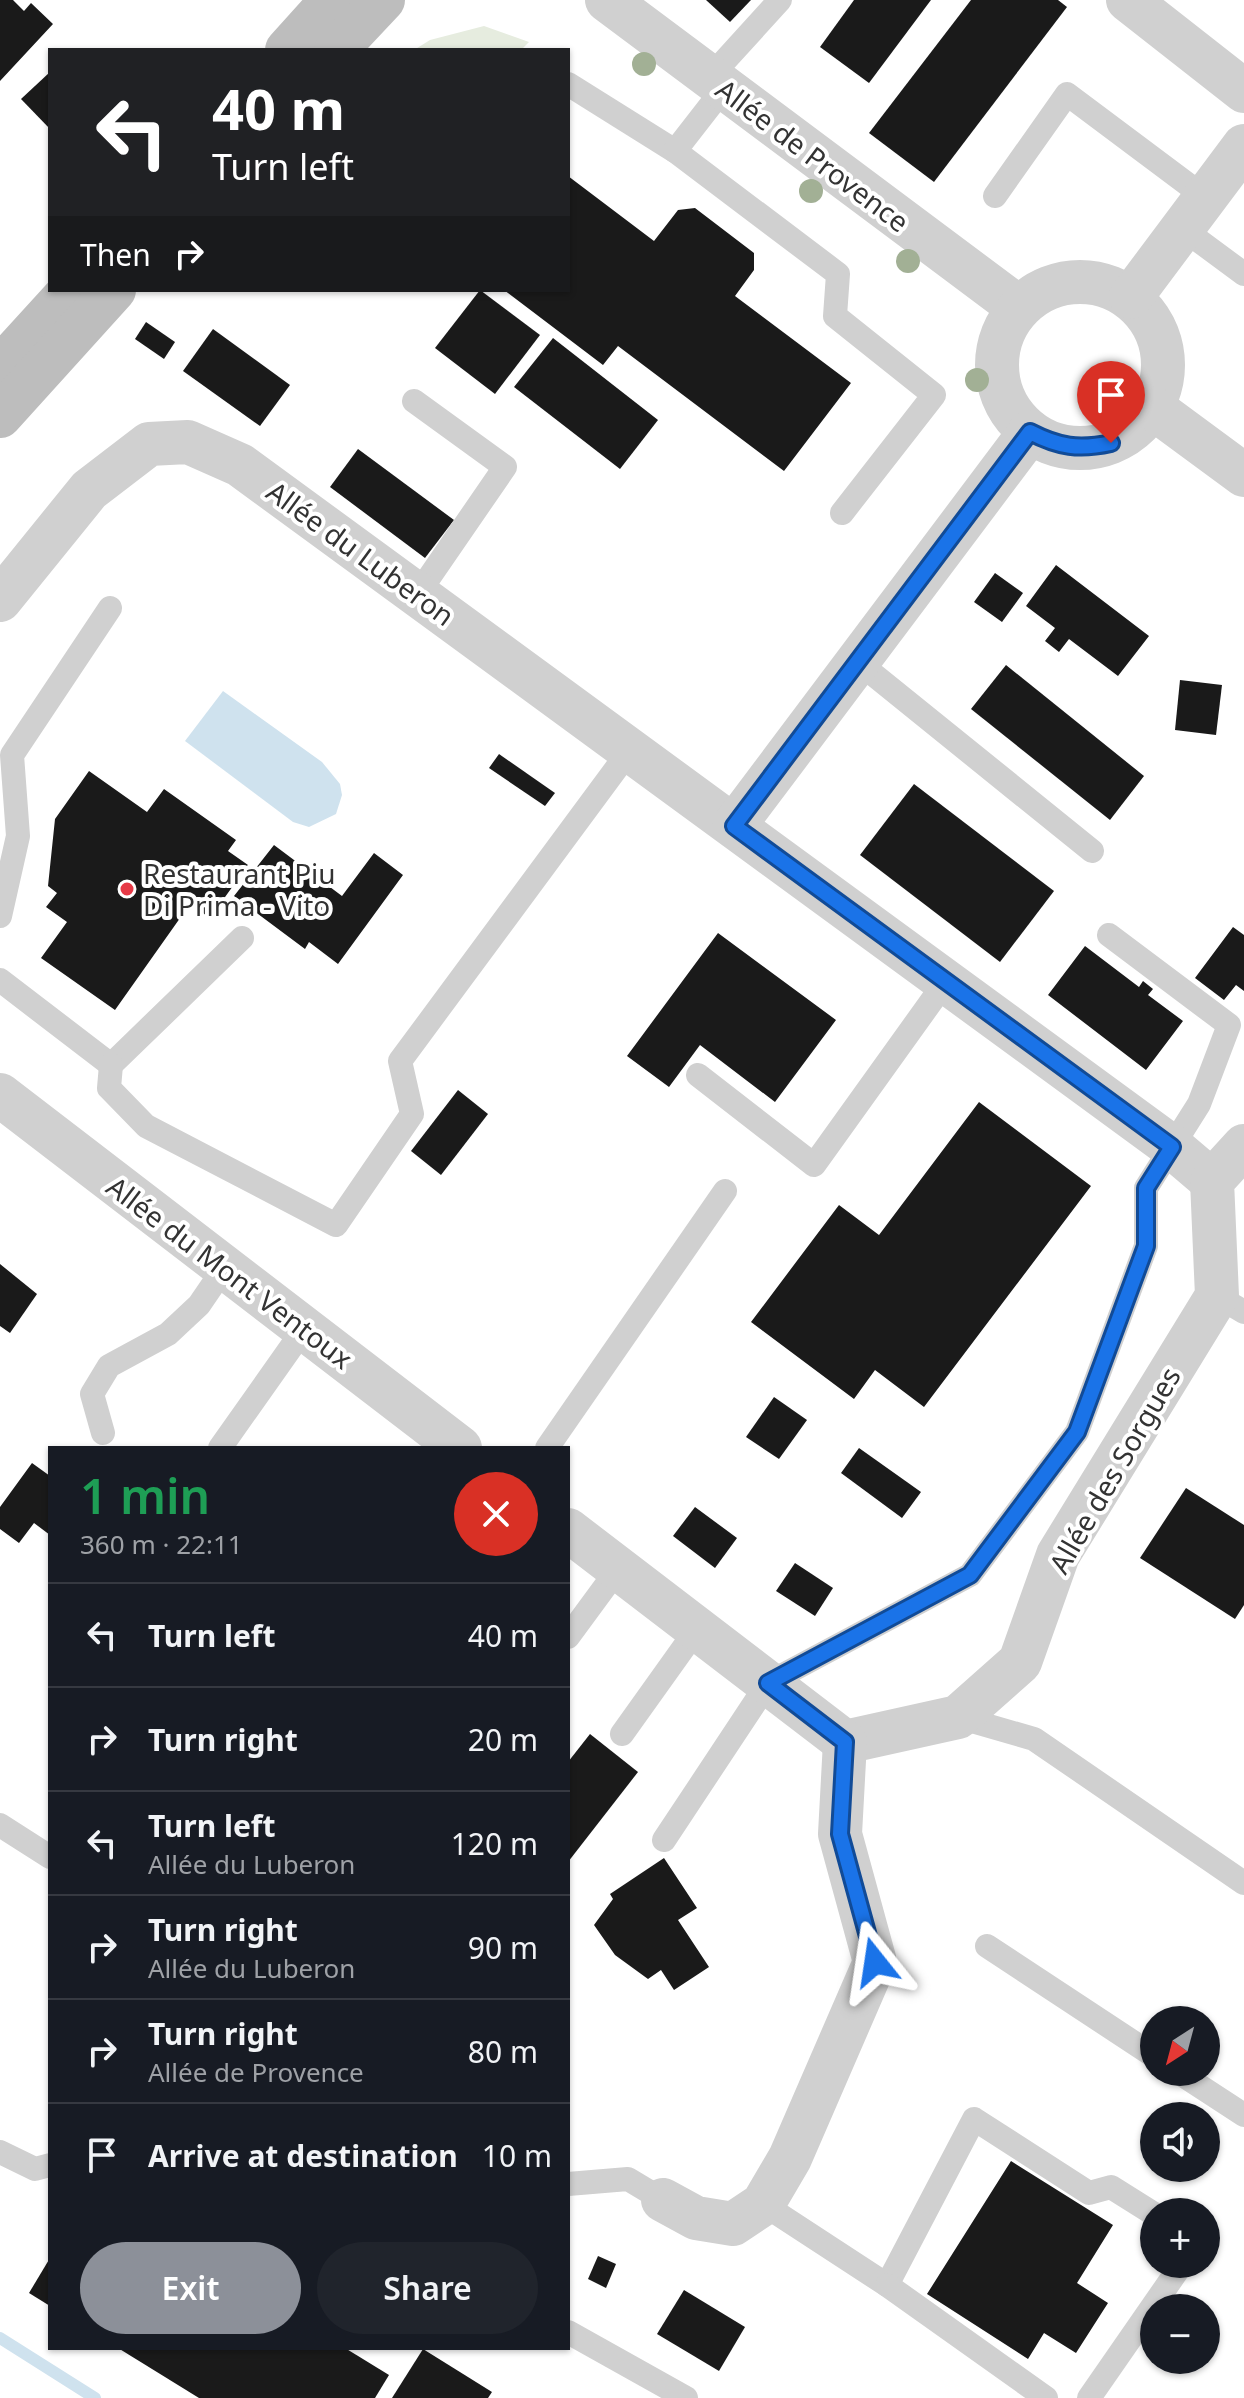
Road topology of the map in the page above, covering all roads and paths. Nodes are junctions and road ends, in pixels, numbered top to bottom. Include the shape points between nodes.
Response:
1 (332, 0) edge
2 (780, 0) edge
3 (1128, 0) edge
4 (606, 1) edge
5 (383, 2) edge
6 (289, 48) edge
7 (338, 48) edge
8 (717, 83) junction
9 (570, 85) edge
10 (1244, 91) edge
11 (675, 151) junction
12 (1240, 160) edge
13 (995, 196) dead end
14 (1194, 213) junction
15 (1244, 274) edge
16 (69, 292) edge
17 (112, 292) edge
18 (1131, 297) junction
19 (1018, 307) junction
20 (0, 368) edge
21 (414, 401) dead end
22 (1153, 408) junction
23 (0, 416) edge
24 (1030, 432) junction
25 (1244, 475) edge
26 (842, 513) dead end
27 (417, 595) junction
28 (0, 600) edge
29 (110, 608) dead end
30 (858, 662) junction
31 (630, 750) junction
32 (734, 826) junction
33 (1092, 851) dead end
34 (0, 916) edge
35 (1109, 935) dead end
36 (242, 938) dead end
37 (0, 980) edge
38 (946, 981) junction
39 (111, 1065) junction
40 (698, 1075) dead end
41 (0, 1095) edge
42 (1244, 1146) edge
43 (1172, 1147) junction
44 (1212, 1181) junction
45 (725, 1191) dead end
46 (225, 1267) junction
47 (1231, 1304) edge
48 (304, 1329) junction
49 (103, 1433) dead end
50 (221, 1446) edge
51 (457, 1446) edge
52 (548, 1446) edge
53 (570, 1532) edge
54 (618, 1569) junction
55 (697, 1629) junction
56 (570, 1634) edge
57 (768, 1683) junction
58 (958, 1717) junction
59 (622, 1734) dead end
60 (845, 1742) junction
61 (0, 1825) edge
62 (664, 1840) dead end
63 (48, 1856) edge
64 (1244, 1883) edge
65 (987, 1946) dead end
66 (1140, 2047) edge
67 (1199, 2086) edge
68 (1244, 2115) edge
69 (0, 2152) edge
70 (48, 2166) edge
71 (570, 2184) edge
72 (663, 2200) joint
73 (763, 2204) junction
74 (1140, 2205) edge
75 (1172, 2278) edge
76 (887, 2285) junction
77 (570, 2333) edge
78 (686, 2398) edge
79 (1046, 2398) edge
80 (1089, 2398) edge

1 - 6 main road
2 - 8 lane
3 - 10 street
4 - 8 street, Allée de Provence
5 - 7 main road
8 - 11 lane
8 - 19 street, Allée de Provence
9 - 11 lane
11 - 26 lane via 838,274 835,316 934,395
12 - 14 street
13 - 14 lane via 1067,94
14 - 15 lane
14 - 18 street
16 - 20 main road
17 - 23 main road
18 - 19 street via 1085,281 1060,283
18 - 22 street via 1160,336 1165,360
19 - 24 street via 1003,331 996,358 999,386 1011,411
21 - 27 lane via 505,467
22 - 24 street via 1135,429 1111,443 1083,449 1055,445
22 - 25 street
24 - 30 street
27 - 28 street, Allée du Luberon via 240,465 188,442 149,444 89,490
27 - 31 street, Allée du Luberon
29 - 34 lane via 12,755 18,836
30 - 32 street
30 - 33 lane
31 - 32 street, Allée du Luberon
31 - 39 lane via 400,1061 412,1114 336,1225 146,1126 109,1088
32 - 38 street, Allée du Luberon
35 - 43 lane via 1229,1025 1199,1104
36 - 39 lane
37 - 39 lane
38 - 40 lane via 814,1165
38 - 43 street, Allée du Luberon
41 - 46 street, Allée du Mont Ventoux
42 - 44 street
43 - 44 street, Allée du Luberon
43 - 57 lane via 1146,1188 1146,1246 1077,1432 970,1575
44 - 47 street, Allée des Sorgues
45 - 52 lane
46 - 48 street, Allée du Mont Ventoux
46 - 49 lane via 199,1305 168,1334 109,1366 92,1394
47 - 58 street, Allée des Sorgues via 1058,1555 1020,1662
48 - 50 lane
48 - 51 street, Allée du Mont Ventoux
53 - 54 street
54 - 55 street
54 - 56 lane
55 - 57 street
55 - 59 lane
57 - 60 street
57 - 62 lane
58 - 60 street, Allée des Sorgues
58 - 64 lane via 1034,1739
60 - 73 street via 840,1834 875,1962 790,2158
61 - 63 lane
65 - 66 lane
67 - 68 lane
69 - 70 lane via 35,2169
71 - 72 lane via 628,2179
72 - 73 street via 696,2218 733,2224
73 - 76 lane
74 - 76 lane via 1111,2187 1089,2193 974,2119
75 - 80 lane
76 - 79 lane
77 - 78 lane

